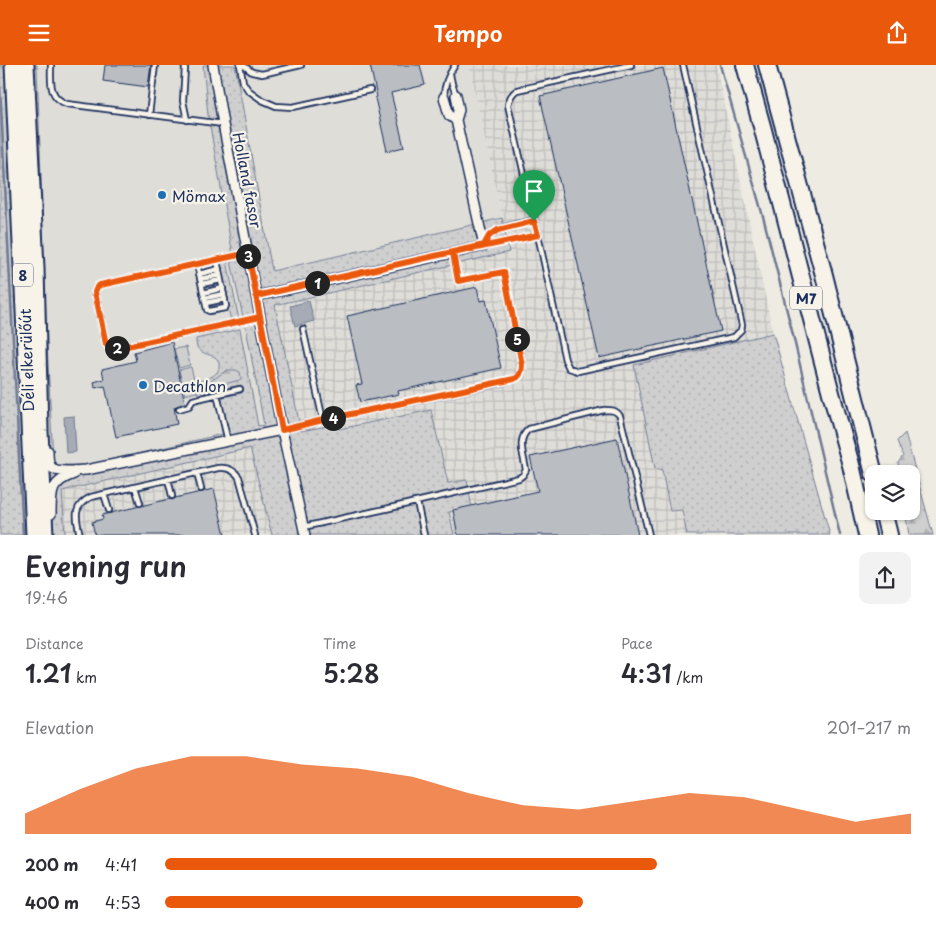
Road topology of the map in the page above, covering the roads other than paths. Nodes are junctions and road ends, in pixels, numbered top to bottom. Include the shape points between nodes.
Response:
1 (14, 65) edge
2 (26, 65) edge
3 (51, 65) edge
4 (156, 65) edge
5 (184, 65) edge
6 (213, 65) edge
7 (242, 65) edge
8 (301, 65) edge
9 (455, 65) edge
10 (632, 65) edge
11 (683, 65) edge
12 (739, 65) edge
13 (746, 65) edge
14 (767, 65) edge
15 (776, 65) edge
16 (450, 72) junction
17 (370, 91) dead end
18 (456, 95) joint
19 (444, 97) joint
20 (150, 115) junction
21 (782, 116) junction
22 (187, 120) junction
23 (456, 120) junction
24 (223, 124) junction
25 (763, 130) junction
26 (534, 221) junction
27 (538, 235) junction
28 (484, 245) junction
29 (248, 253) junction
30 (453, 253) junction
31 (217, 260) junction
32 (197, 265) junction
33 (220, 275) junction
34 (200, 279) junction
35 (224, 294) junction
36 (256, 296) junction
37 (205, 298) junction
38 (260, 317) junction
39 (303, 329) dead end
40 (240, 389) dead end
41 (217, 394) junction
42 (178, 409) dead end
43 (323, 420) junction
44 (282, 430) junction
45 (40, 431) junction
46 (228, 442) junction
47 (872, 465) edge
48 (86, 469) junction
49 (197, 473) junction
50 (168, 479) junction
51 (135, 487) junction
52 (201, 489) dead end
53 (104, 493) junction
54 (172, 496) dead end
55 (417, 502) junction
56 (140, 503) dead end
57 (109, 510) dead end
58 (885, 520) edge
59 (304, 531) edge
60 (34, 535) edge
61 (45, 535) edge
62 (51, 535) edge
63 (80, 535) edge
64 (255, 535) edge
65 (424, 535) edge
66 (648, 535) edge
67 (867, 535) edge
68 (888, 535) edge

1 - 60 main road, Déli elkerülőút / 8
2 - 45 main road, Déli elkerülőút / 8
3 - 20 lane via 53,91 61,101
4 - 20 lane
5 - 22 lane via 183,101
6 - 24 street, Holland fasor
7 - 8 lane via 262,75
7 - 17 lane via 243,82 248,90 276,106 293,107
9 - 16 lane
10 - 26 lane via 517,90 511,96 508,105
11 - 27 lane via 742,325 738,334 581,371 570,369 564,361
12 - 25 highway
13 - 25 highway, M7
14 - 21 highway, M7
15 - 21 highway via 782,87
16 - 18 lane
16 - 19 lane
18 - 23 street via 459,110
19 - 23 street via 449,115
20 - 22 lane
21 - 47 highway, M7
22 - 24 lane
23 - 28 street
24 - 29 street, Holland fasor
25 - 67 highway, M7
26 - 27 lane
26 - 28 lane via 498,230
27 - 28 lane
28 - 30 street
29 - 31 lane
29 - 36 street, Holland fasor
30 - 36 street
30 - 43 lane via 458,281 504,272 522,365 520,375 495,384
31 - 32 lane
31 - 33 lane
32 - 34 lane
32 - 38 lane via 97,287 95,292 106,344 114,349
33 - 34 lane
33 - 34 lane
33 - 35 lane
34 - 37 lane
35 - 37 lane
35 - 37 lane
35 - 37 lane via 224,308 208,311
36 - 38 street, Holland fasor
38 - 44 street, Holland fasor
39 - 43 lane
40 - 41 lane
41 - 42 lane via 192,400 190,406
41 - 46 lane
43 - 44 lane
44 - 46 street
44 - 59 street, Holland fasor
45 - 48 street via 46,439 51,467 60,471
45 - 61 main road, Déli elkerülőút / 8
46 - 48 street
48 - 62 street via 65,477 52,490
49 - 50 lane
49 - 52 lane
49 - 64 lane via 224,468 237,474
50 - 51 lane
50 - 54 lane
51 - 53 lane
51 - 56 lane
53 - 57 lane
53 - 63 lane via 85,500 78,509 76,519
55 - 59 lane
55 - 65 lane
55 - 66 lane via 519,478 526,470 521,443 529,429 612,410 620,417
58 - 68 highway

